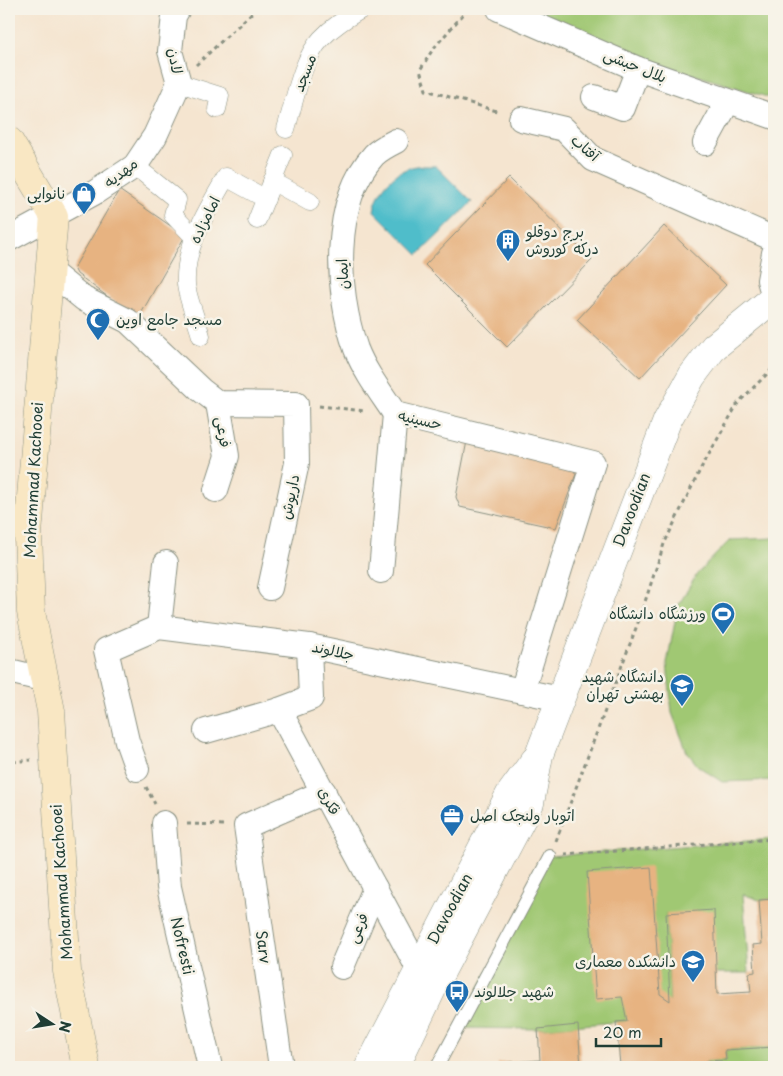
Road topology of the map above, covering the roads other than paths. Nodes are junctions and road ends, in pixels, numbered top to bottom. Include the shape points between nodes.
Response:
1 (178, 9) edge
2 (362, 9) edge
3 (499, 9) edge
4 (638, 69) junction
5 (179, 83) junction
6 (594, 97) dead end
7 (728, 101) junction
8 (217, 109) dead end
9 (774, 117) edge
10 (521, 119) road end
11 (286, 128) dead end
12 (9, 141) edge
13 (396, 141) dead end
14 (705, 143) dead end
15 (282, 155) dead end
16 (136, 166) junction
17 (272, 181) junction
18 (266, 198) junction
19 (310, 202) dead end
20 (54, 216) junction
21 (257, 220) dead end
22 (194, 237) junction
23 (774, 239) edge
24 (10, 243) edge
25 (774, 254) edge
26 (51, 272) junction
27 (774, 297) edge
28 (201, 336) dead end
29 (218, 403) junction
30 (395, 414) junction
31 (216, 490) dead end
32 (166, 563) dead end
33 (381, 571) dead end
34 (270, 588) dead end
35 (159, 627) junction
36 (309, 646) junction
37 (9, 671) edge
38 (46, 680) junction
39 (522, 692) junction
40 (560, 700) junction
41 (280, 710) junction
42 (206, 731) dead end
43 (539, 755) junction
44 (137, 769) road end
45 (324, 792) junction
46 (164, 823) road end
47 (550, 856) road end
48 (375, 888) junction
49 (342, 967) dead end
50 (418, 968) junction
51 (86, 1067) edge
52 (210, 1067) edge
53 (281, 1067) edge
54 (369, 1067) edge
55 (395, 1067) edge
56 (437, 1067) edge

1 - 5 street, لادن via 174,16 170,51
2 - 11 street, مسجد via 334,26 320,40 309,58
3 - 4 street, بلال حبشی
4 - 6 street via 623,108
4 - 7 street, بلال حبشی
5 - 8 street via 220,96
5 - 16 street, مهدیه via 155,136
7 - 9 street, بلال حبشی
7 - 14 street
10 - 23 street, آفتاب via 564,129 593,159
12 - 20 main road
13 - 30 street, ایمان via 374,154 359,176 345,219 340,260 357,349
15 - 17 street
16 - 20 street, مهدیه
16 - 22 street via 177,200 173,216
17 - 18 street
17 - 19 street
18 - 21 street
18 - 22 street, امامزاده via 226,178
20 - 24 street, مهدیه
20 - 26 main road, Mohammad Kachooei
22 - 28 street, امامزاده via 187,264 186,286
25 - 27 street via 769,280
26 - 29 street via 84,299 128,321
26 - 38 main road, Mohammad Kachooei via 28,435 30,592 35,642
27 - 40 street, Davoodian via 714,347 692,376 667,421
29 - 31 street, فرعی via 227,456
29 - 34 street, داریوش via 296,404 297,462
30 - 33 street
30 - 39 street, حسینیه via 593,463
32 - 35 street
35 - 36 street, جلالوند
35 - 44 street via 106,650 127,741
36 - 39 street, جلالوند
36 - 41 street via 311,698
37 - 38 street
38 - 51 main road, Mohammad Kachooei via 51,711 67,971
39 - 40 street, جلالوند
40 - 43 street, Davoodian
41 - 42 street
41 - 45 street, فکری
43 - 50 street, Davoodian via 510,794
43 - 55 street, Davoodian via 530,803 433,987
45 - 48 street, فکری
45 - 53 street, Sarv via 246,826
46 - 52 street, Nofresti via 169,887
47 - 56 lane
48 - 49 street, فرعی
48 - 50 street, فکری
50 - 54 street, Davoodian

